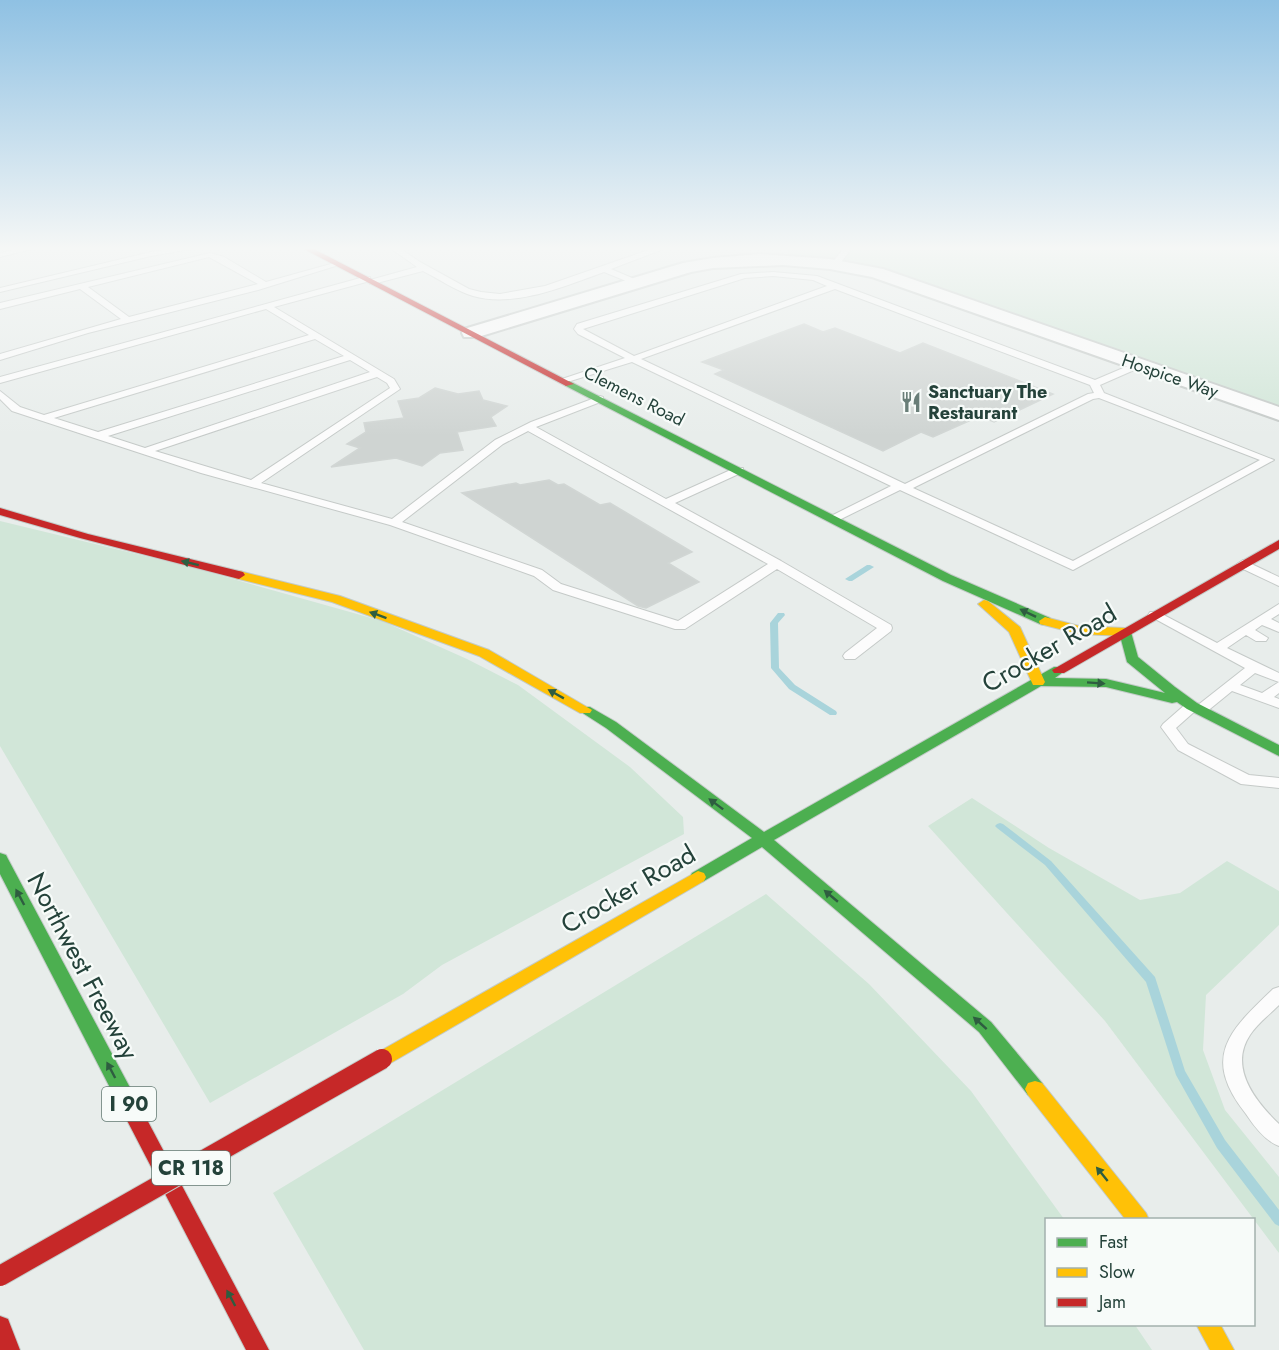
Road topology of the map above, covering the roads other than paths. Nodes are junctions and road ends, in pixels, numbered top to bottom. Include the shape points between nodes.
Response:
1 (113, 310) edge
2 (166, 310) edge
3 (257, 310) edge
4 (273, 310) edge
5 (426, 310) edge
6 (547, 310) edge
7 (632, 310) edge
8 (768, 310) edge
9 (898, 310) edge
10 (982, 310) edge
11 (127, 320) junction
12 (471, 333) junction
13 (316, 336) junction
14 (0, 357) edge
15 (351, 357) junction
16 (633, 359) junction
17 (1138, 365) junction
18 (378, 373) junction
19 (0, 380) edge
20 (564, 380) junction
21 (1094, 383) junction
22 (0, 394) edge
23 (1100, 396) junction
24 (600, 399) junction
25 (1279, 414) edge
26 (44, 418) junction
27 (528, 427) junction
28 (100, 435) junction
29 (146, 451) junction
30 (739, 470) junction
31 (253, 484) junction
32 (903, 487) junction
33 (666, 503) junction
34 (0, 511) edge
35 (833, 519) junction
36 (394, 522) junction
37 (1279, 544) edge
38 (777, 564) junction
39 (1243, 564) junction
40 (946, 578) junction
41 (1279, 582) edge
42 (1279, 608) edge
43 (1154, 615) junction
44 (1261, 619) junction
45 (1278, 628) edge
46 (1245, 630) junction
47 (1125, 632) junction
48 (1261, 638) dead end
49 (1218, 648) junction
50 (850, 656) dead end
51 (1254, 667) junction
52 (1279, 678) edge
53 (1038, 682) junction
54 (1230, 686) junction
55 (1279, 686) edge
56 (1264, 698) junction
57 (1279, 704) edge
58 (1196, 708) junction
59 (1279, 751) edge
60 (1279, 783) edge
61 (763, 839) junction
62 (0, 859) edge
63 (1279, 994) edge
64 (1279, 1137) edge
65 (1137, 1218) edge
66 (0, 1276) edge
67 (1208, 1326) edge
68 (0, 1327) edge
69 (9, 1350) edge
70 (258, 1350) edge
71 (1223, 1350) edge

1 - 11 lane
2 - 11 lane
3 - 19 lane
4 - 13 lane
5 - 12 main road, Clemens Road
6 - 12 street, Hospice Way
7 - 16 lane via 578,329
8 - 16 lane
9 - 21 lane
10 - 17 street, Hospice Way
11 - 14 lane
12 - 20 main road, Clemens Road
13 - 15 lane
13 - 26 lane
15 - 18 lane
15 - 28 lane
16 - 20 lane
16 - 32 lane
17 - 21 lane
17 - 25 street, Hospice Way
18 - 29 lane
18 - 31 lane via 391,381 395,389
20 - 24 main road, Clemens Road
21 - 23 lane
22 - 26 lane via 16,409
23 - 32 lane via 1091,396
23 - 32 lane via 1269,460 1073,566
24 - 27 lane
24 - 30 main road, Clemens Road
26 - 28 lane
27 - 33 lane
27 - 36 lane via 499,442
28 - 29 lane
29 - 31 lane
30 - 33 lane
30 - 35 main road, Clemens Road
31 - 36 lane
32 - 35 lane
33 - 38 lane
61 -> 34 main road via 611,725 484,653 336,599
35 - 40 main road, Clemens Road
36 - 38 lane via 538,573 557,587 680,626
37 - 39 main road, Crocker Road / CR 118
38 - 50 lane via 886,628
39 - 41 lane
39 - 43 main road, Crocker Road / CR 118
47 -> 40 main road, Clemens Road via 1051,624
40 - 53 main road, Clemens Road via 1015,630
42 - 44 lane
43 - 47 main road, Crocker Road / CR 118
43 - 49 lane
44 - 45 lane
44 - 46 lane
46 - 48 lane
46 - 49 lane
47 - 53 main road, Crocker Road / CR 118
47 - 58 main road via 1132,659
49 - 51 lane
51 - 52 lane
51 - 54 lane
53 -> 58 main road via 1106,683
53 - 61 main road, Crocker Road / CR 118
54 - 56 lane
54 - 58 lane
55 - 56 lane
56 - 57 lane
58 - 59 main road
58 - 60 lane via 1168,727 1183,747 1246,780
65 -> 61 main road via 985,1027
61 - 66 main road, Crocker Road / CR 118, bridge
70 -> 62 main road, Northwest Freeway / I 90
63 - 64 lane via 1243,1031 1233,1049 1233,1075 1253,1113
67 - 71 main road
68 - 69 main road

